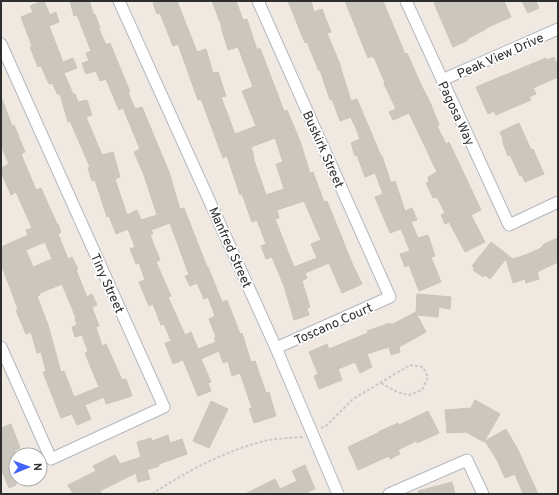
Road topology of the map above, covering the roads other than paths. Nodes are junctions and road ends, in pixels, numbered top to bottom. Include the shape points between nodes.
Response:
1 (119, 1) edge
2 (258, 1) edge
3 (406, 1) edge
4 (558, 29) edge
5 (1, 44) edge
6 (442, 80) junction
7 (558, 202) edge
8 (390, 297) joint
9 (1, 347) edge
10 (276, 348) junction
11 (338, 494) edge
12 (389, 494) edge
13 (483, 494) edge

1 - 10 street, Manfred Street
2 - 8 street, Buskirk Street
3 - 6 street, Pagosa Way
4 - 6 street, Peak View Drive
5 - 9 street, Tiny Street via 164,407 51,459
6 - 7 street, Pagosa Way via 509,225
8 - 10 street, Toscano Court
10 - 11 street, Manfred Street
12 - 13 street via 467,460

